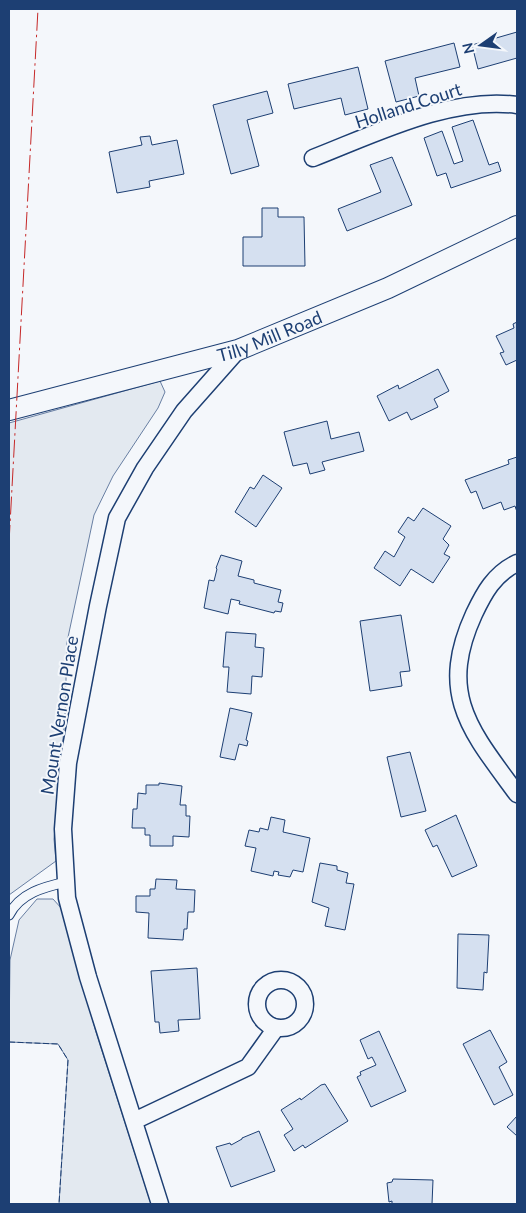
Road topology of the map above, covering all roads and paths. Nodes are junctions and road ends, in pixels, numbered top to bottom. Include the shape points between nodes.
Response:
1 (517, 105) edge
2 (313, 158) dead end
3 (517, 226) edge
4 (238, 350) junction
5 (9, 410) edge
6 (517, 563) edge
7 (517, 794) edge
8 (66, 882) junction
9 (9, 915) edge
10 (276, 1028) dead end
11 (134, 1121) junction
12 (160, 1204) edge

1 - 2 street, Holland Court via 466,105
3 - 4 street, Tilly Mill Road via 388,288
4 - 5 street, Tilly Mill Road
4 - 8 street, Mount Vernon Place via 184,411 145,468 118,518 69,755 63,829
6 - 7 street via 486,588 465,635 458,660 458,689 469,727
8 - 9 lane via 41,888 15,904
8 - 11 street, Mount Vernon Place via 88,977
10 - 11 street via 248,1068
11 - 12 street, Mount Vernon Place

